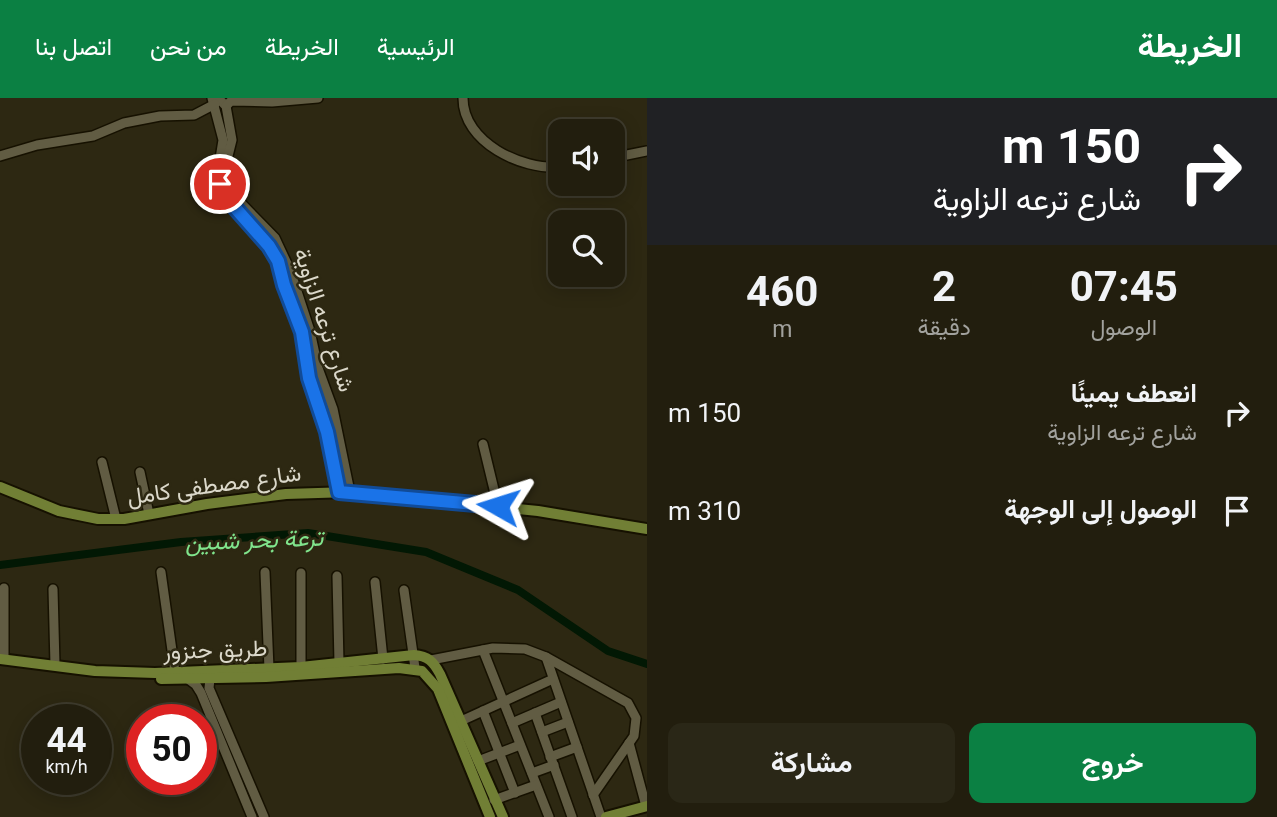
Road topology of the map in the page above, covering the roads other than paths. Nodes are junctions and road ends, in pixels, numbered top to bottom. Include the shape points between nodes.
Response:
1 (318, 98) edge
2 (463, 98) edge
3 (215, 100) edge
4 (226, 106) junction
5 (647, 152) edge
6 (0, 156) edge
7 (625, 156) edge
8 (548, 168) edge
9 (483, 444) dead end
10 (102, 462) dead end
11 (140, 472) dead end
12 (0, 487) edge
13 (344, 492) junction
14 (498, 506) junction
15 (149, 514) junction
16 (116, 519) junction
17 (647, 529) edge
18 (161, 572) dead end
19 (265, 572) dead end
20 (300, 573) dead end
21 (337, 576) dead end
22 (375, 582) dead end
23 (4, 588) dead end
24 (54, 589) dead end
25 (404, 590) dead end
26 (482, 650) junction
27 (414, 655) junction
28 (546, 657) junction
29 (383, 659) junction
30 (431, 660) junction
31 (1, 661) edge
32 (339, 663) junction
33 (55, 665) junction
34 (301, 667) junction
35 (269, 669) junction
36 (419, 669) junction
37 (175, 672) junction
38 (188, 679) junction
39 (210, 679) junction
40 (554, 679) junction
41 (503, 702) junction
42 (561, 702) junction
43 (483, 711) junction
44 (535, 713) junction
45 (461, 721) junction
46 (568, 722) junction
47 (512, 723) junction
48 (542, 732) junction
49 (629, 743) junction
50 (520, 745) junction
51 (577, 747) junction
52 (500, 753) junction
53 (478, 761) junction
54 (552, 761) junction
55 (531, 773) junction
56 (536, 785) junction
57 (515, 793) junction
58 (593, 795) junction
59 (494, 800) junction
60 (257, 801) junction
61 (247, 806) junction
62 (646, 806) edge
63 (252, 817) edge
64 (264, 817) edge
65 (490, 817) edge
66 (503, 817) edge
67 (549, 817) edge
68 (572, 817) edge
69 (603, 817) edge

1 - 4 street via 231,101
2 - 8 street via 473,129 486,142 525,164
3 - 4 street
3 - 6 street via 194,115 133,121 93,136
3 - 13 street, شارع ترعه الزاوية via 223,140 220,184 278,261 302,332 309,378
4 - 13 street, شارع ترعه الزاوية via 232,140 226,183 275,238 290,270 333,409
5 - 7 street
9 - 14 street
10 - 16 street
11 - 15 street
12 - 16 main road, شارع مصطفى كامل via 72,515
13 - 14 main road, شارع مصطفى كامل
13 - 15 main road, شارع مصطفى كامل via 286,495
14 - 17 main road, شارع مصطفى كامل
15 - 16 main road, شارع مصطفى كامل
18 - 37 street
19 - 35 street
20 - 34 street
21 - 32 street
22 - 29 street
23 - 31 street
24 - 33 street
25 - 27 street
26 - 28 street via 514,648
26 - 30 street
26 - 41 street
27 - 29 main road, طريق جنزور
27 - 30 main road, طريق جنزور
27 - 36 street
28 - 40 street
28 - 49 street via 628,703 636,719
29 - 32 main road, طريق جنزور
30 - 45 main road
31 - 33 main road, طريق جنزور
31 - 38 main road, طريق جنزور via 122,679
32 - 34 main road, طريق جنزور
33 - 37 main road, طريق جنزور via 115,673
34 - 35 main road, طريق جنزور
35 - 37 main road, طريق جنزور
36 - 39 main road, طريق جنزور
36 - 65 main road via 438,689
38 - 39 main road, طريق جنزور
38 - 61 street via 201,693
39 - 60 street via 209,688
40 - 41 street
40 - 42 street
41 - 43 street
41 - 47 street
42 - 44 street
42 - 46 street
43 - 45 street
43 - 52 street
44 - 47 street
44 - 48 street
45 - 53 main road
46 - 48 street
46 - 51 street
47 - 50 street
48 - 54 street
49 - 58 street
49 - 62 street
50 - 52 street
50 - 55 street
51 - 54 street
51 - 58 street
52 - 53 street
52 - 57 street
53 - 59 main road
54 - 55 street
54 - 68 street
55 - 56 street
56 - 57 street
56 - 67 street
57 - 59 street
58 - 69 street
59 - 66 main road
60 - 61 street
60 - 64 street
61 - 63 street
62 - 69 main road

